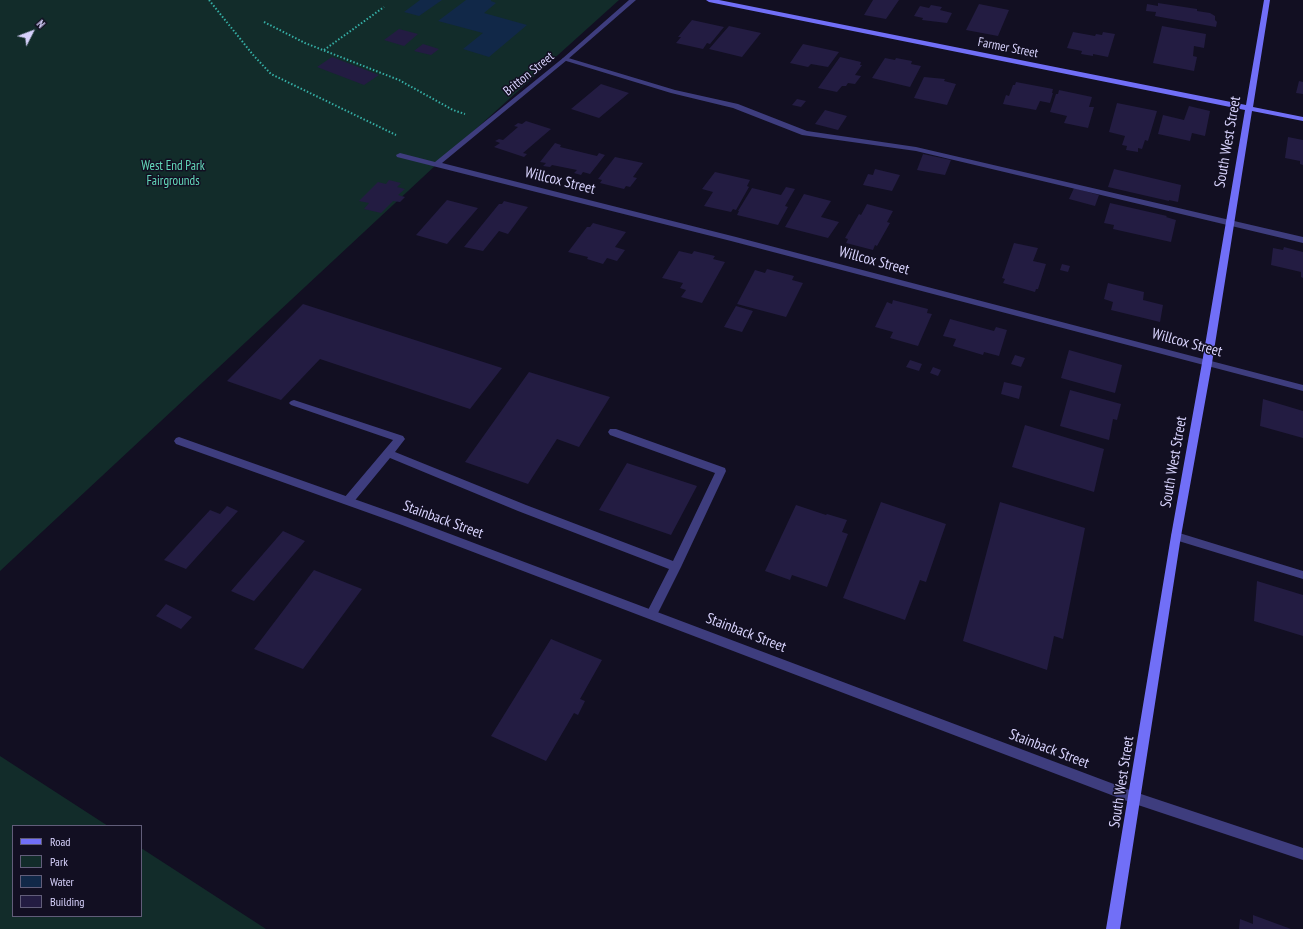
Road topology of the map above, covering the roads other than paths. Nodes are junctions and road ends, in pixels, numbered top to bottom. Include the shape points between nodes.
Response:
1 (633, 0) edge
2 (709, 0) edge
3 (1267, 0) edge
4 (565, 59) junction
5 (1249, 108) junction
6 (1303, 119) edge
7 (400, 155) dead end
8 (437, 164) junction
9 (1230, 223) junction
10 (1303, 240) edge
11 (1207, 363) junction
12 (1303, 388) edge
13 (294, 404) dead end
14 (613, 432) dead end
15 (179, 441) dead end
16 (388, 453) junction
17 (348, 501) junction
18 (1176, 536) junction
19 (676, 567) junction
20 (1303, 575) edge
21 (652, 614) junction
22 (1135, 798) junction
23 (1303, 854) edge
24 (1113, 929) edge

1 - 4 street, Britton Street
2 - 5 street, Farmer Street
3 - 5 street, South West Street
4 - 8 street, Britton Street
4 - 9 street via 673,92 735,106 805,133 916,149
5 - 6 street, Farmer Street
5 - 9 street, South West Street
7 - 8 street, Willcox Street
8 - 11 street, Willcox Street
9 - 10 street
9 - 11 street, South West Street
11 - 12 street, Willcox Street
11 - 18 street, South West Street
13 - 16 street via 400,439
14 - 19 street via 721,472
15 - 17 street, Stainback Street
16 - 17 street
16 - 19 street
17 - 21 street, Stainback Street
18 - 20 street
18 - 22 street, South West Street
19 - 21 street
21 - 22 street, Stainback Street
22 - 23 street, Stainback Street
22 - 24 street, South West Street

